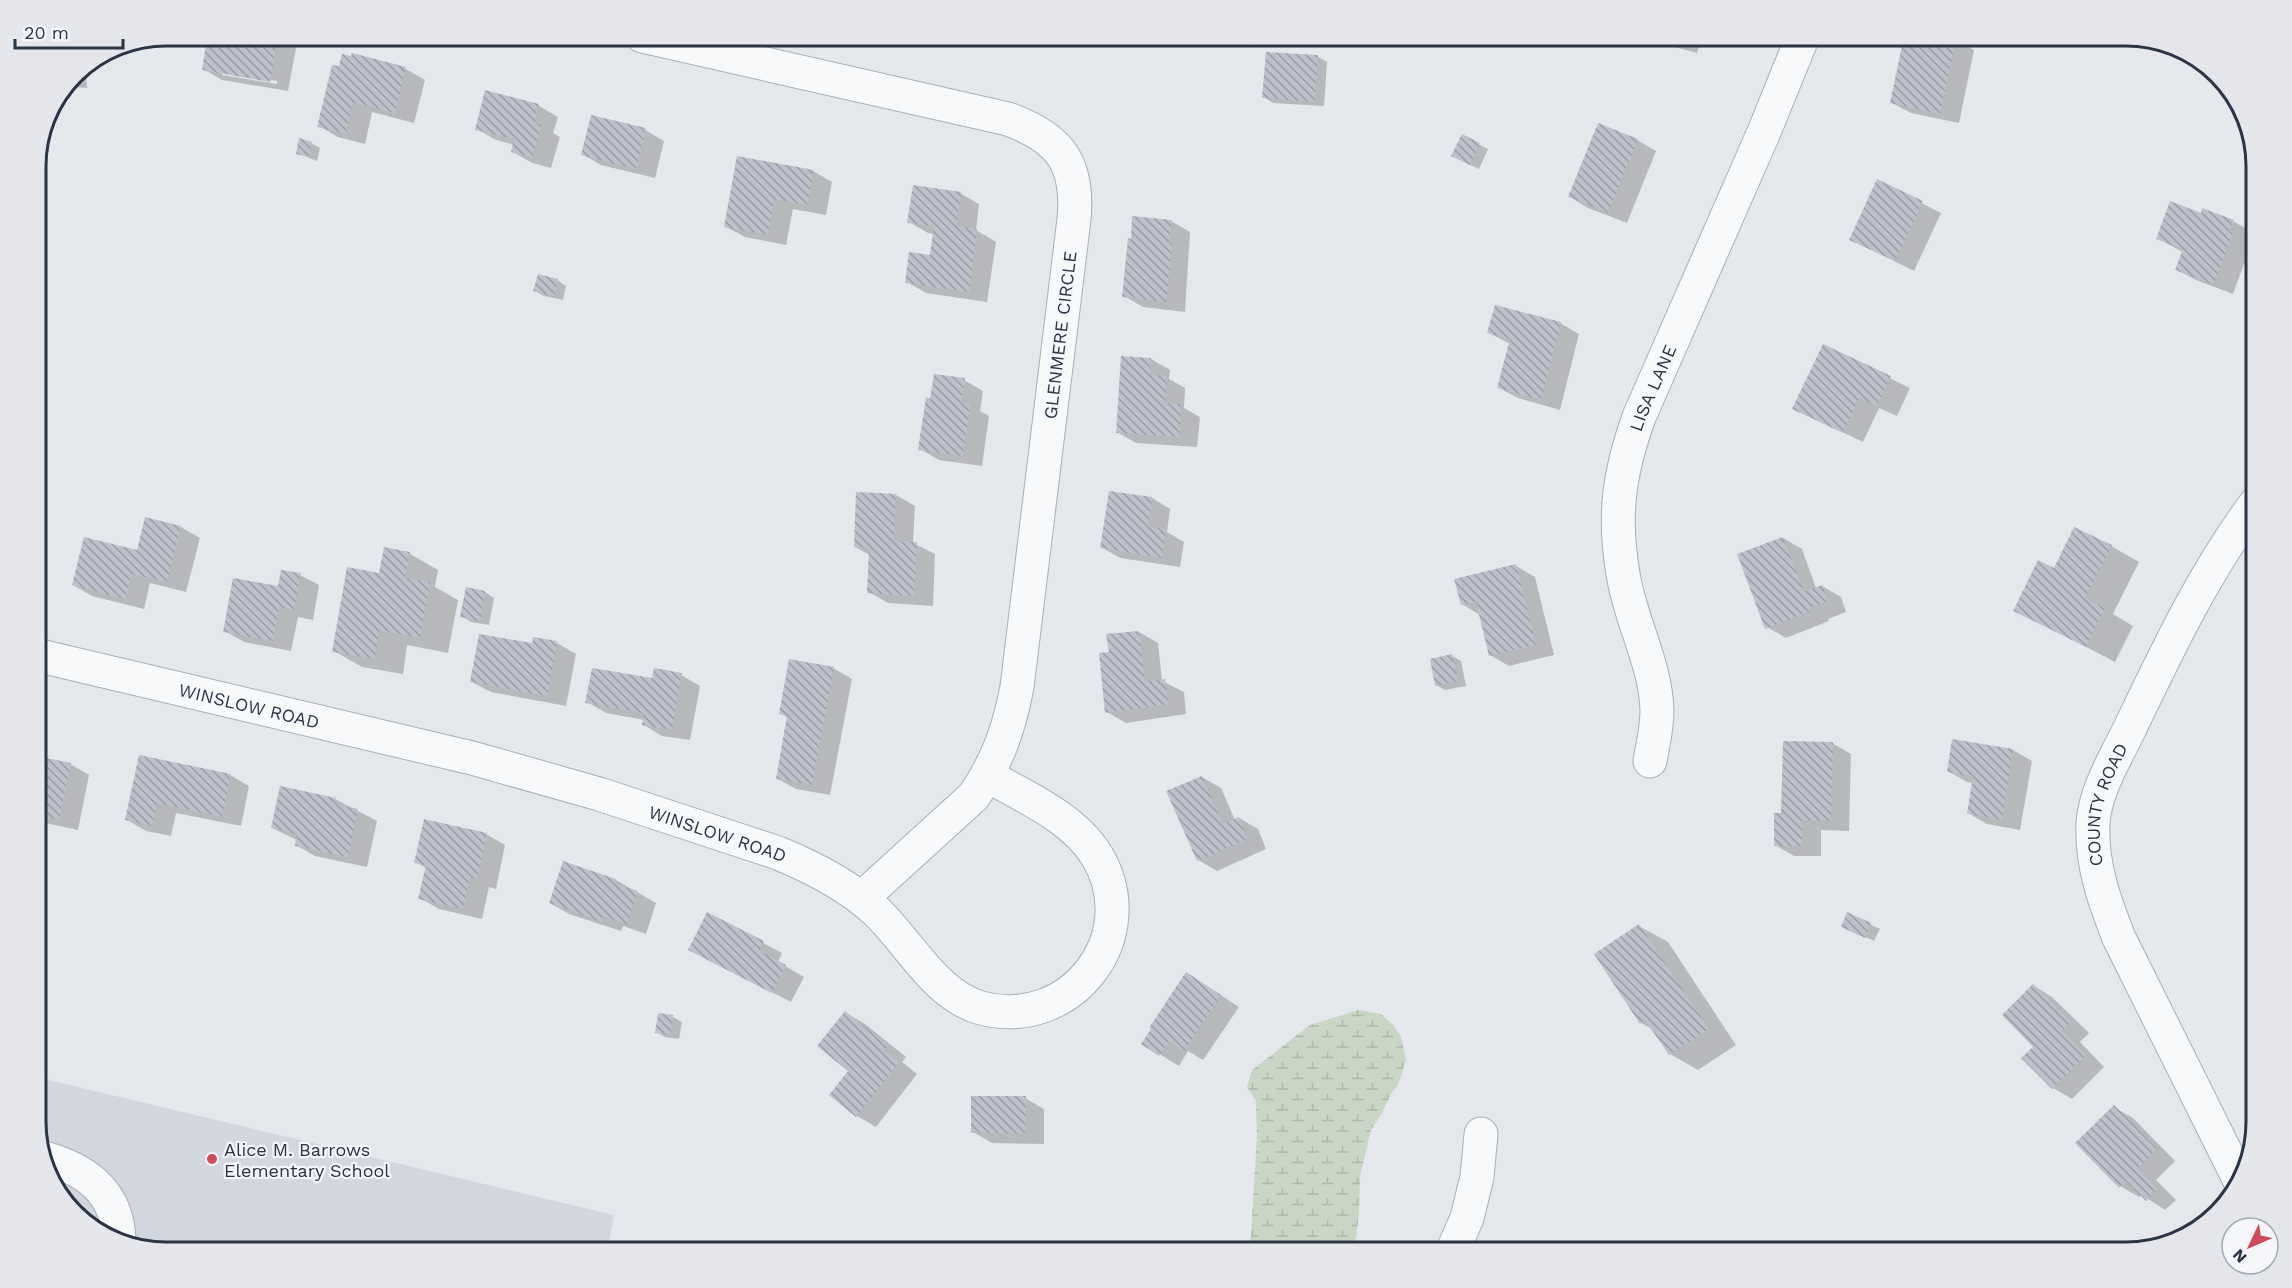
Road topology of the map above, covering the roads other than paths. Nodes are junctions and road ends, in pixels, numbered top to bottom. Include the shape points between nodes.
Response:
1 (1799, 46) edge
2 (689, 47) edge
3 (2245, 517) edge
4 (47, 658) edge
5 (1650, 761) dead end
6 (988, 776) junction
7 (862, 898) junction
8 (1481, 1134) dead end
9 (54, 1161) edge
10 (2235, 1170) edge
11 (118, 1231) edge
12 (1456, 1242) edge

1 - 5 street, LISA LANE via 1639,417 1625,458 1618,494 1618,534 1632,616 1647,658 1657,709
2 - 6 street, GLENMERE CIRCLE via 1008,119 1053,143 1069,165 1075,184 1074,219 1017,687 1010,724
3 - 10 street, COUNTY ROAD via 2158,670 2103,783 2093,820 2093,855 2103,897 2119,938
4 - 7 street, WINSLOW ROAD via 412,742 599,794 778,853 807,865
6 - 7 street, GLENMERE CIRCLE via 957,813
6 - 7 street, WINSLOW ROAD via 1079,834 1104,869 1113,916 1099,960 1085,979 1052,1003 1032,1009 1016,1012 980,1007 955,995 933,977
8 - 12 street via 1477,1177
9 - 11 street via 74,1167 99,1187 115,1215

